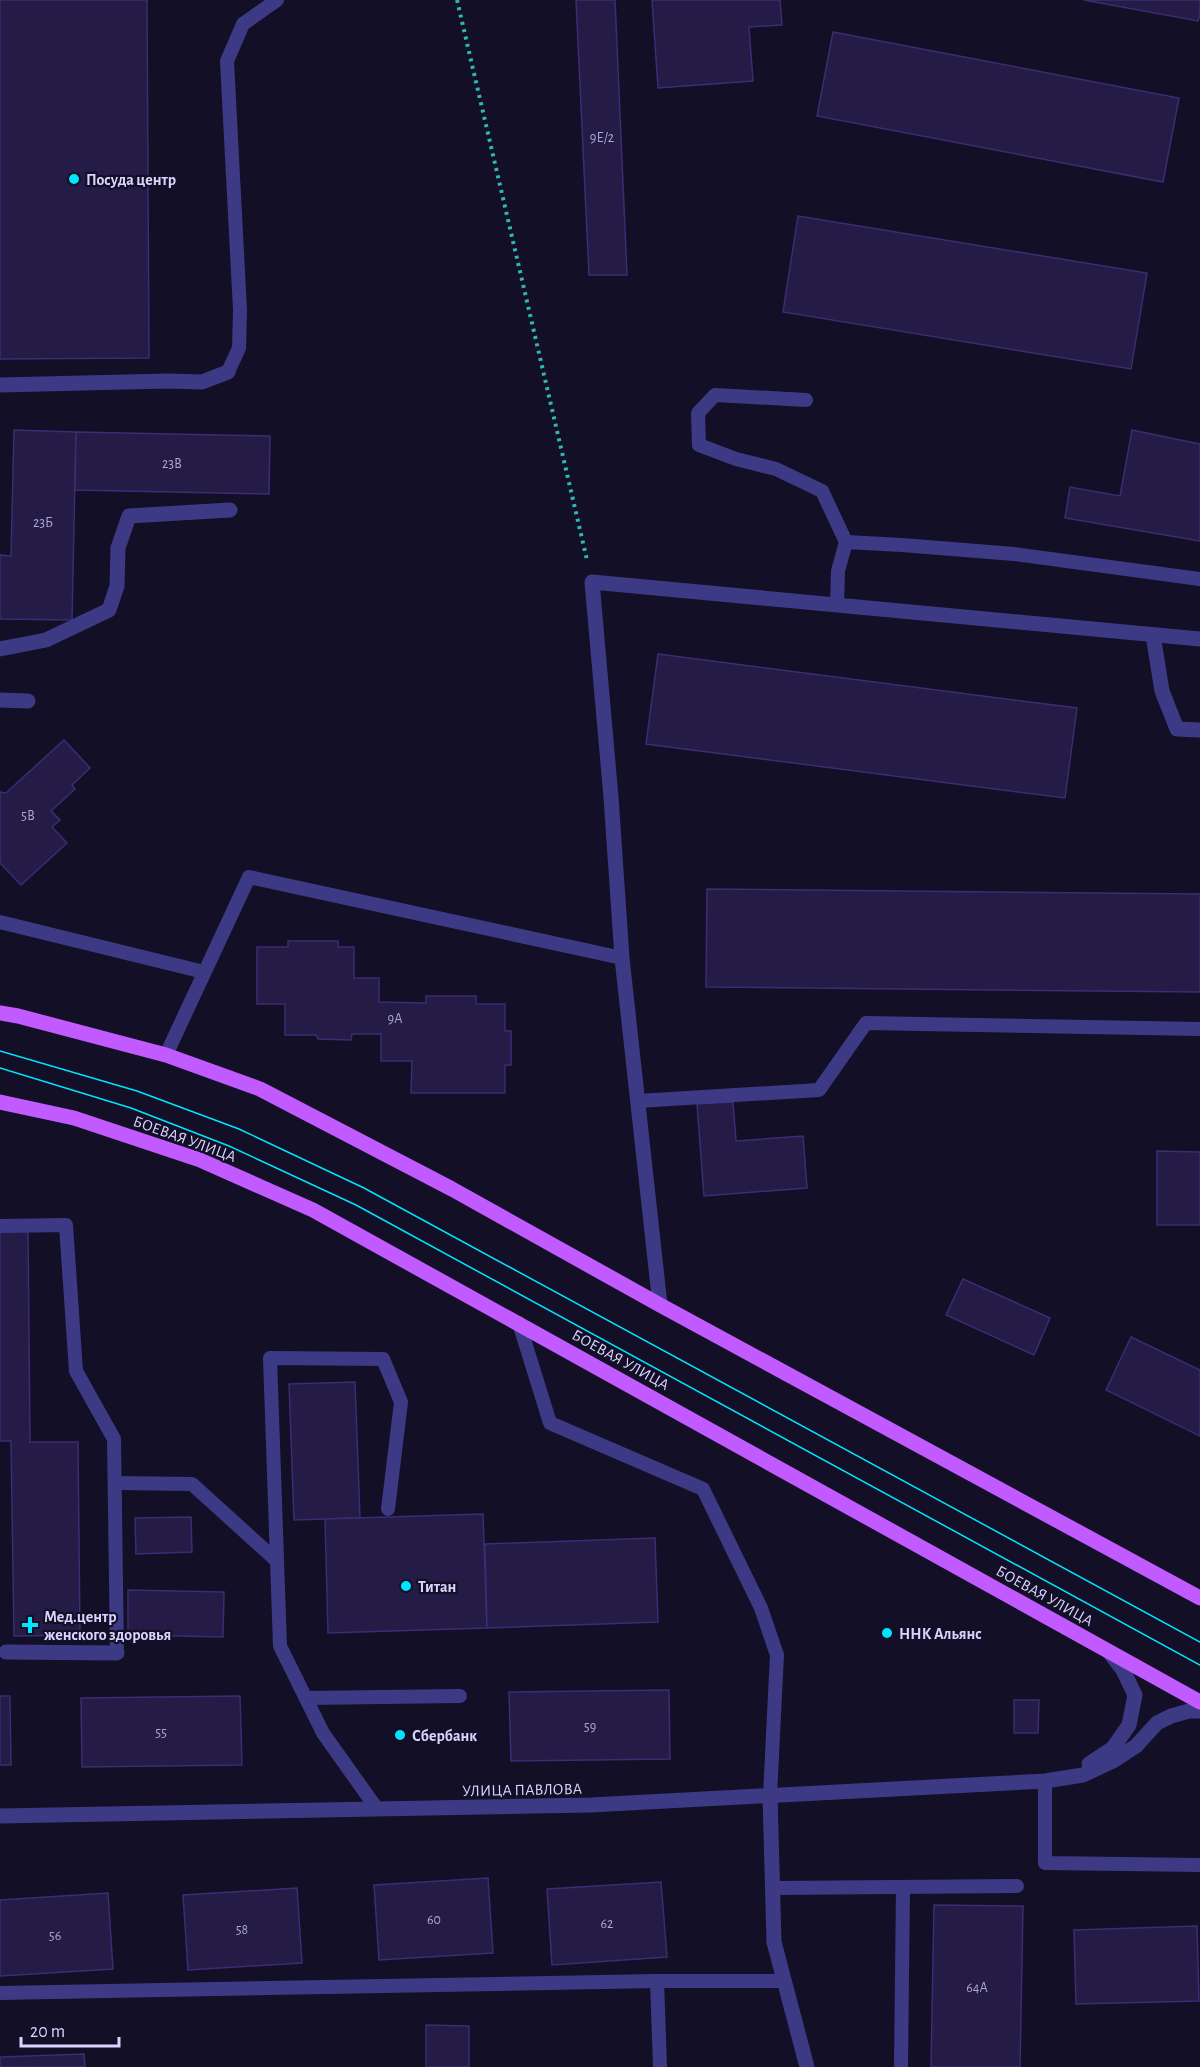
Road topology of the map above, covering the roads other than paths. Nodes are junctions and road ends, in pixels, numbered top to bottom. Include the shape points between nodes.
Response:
1 (278, 0) edge
2 (228, 372) joint
3 (0, 386) edge
4 (806, 400) dead end
5 (230, 510) dead end
6 (846, 542) junction
7 (1200, 579) edge
8 (837, 605) junction
9 (1153, 635) junction
10 (1200, 639) edge
11 (0, 649) edge
12 (0, 700) edge
13 (28, 701) dead end
14 (1200, 730) edge
15 (0, 922) edge
16 (622, 958) junction
17 (204, 972) junction
18 (0, 1013) edge
19 (1200, 1029) edge
20 (166, 1055) junction
21 (638, 1101) junction
22 (0, 1102) edge
23 (0, 1226) edge
24 (660, 1305) junction
25 (519, 1323) junction
26 (115, 1483) junction
27 (388, 1509) dead end
28 (277, 1561) junction
29 (1200, 1598) edge
30 (1108, 1651) junction
31 (6, 1652) dead end
32 (117, 1653) joint
33 (460, 1696) dead end
34 (306, 1698) junction
35 (1200, 1702) edge
36 (1200, 1711) edge
37 (1045, 1781) junction
38 (770, 1796) junction
39 (377, 1809) junction
40 (0, 1816) edge
41 (1200, 1865) edge
42 (1017, 1886) dead end
43 (903, 1887) junction
44 (772, 1888) junction
45 (657, 1981) junction
46 (784, 1981) junction
47 (0, 1993) edge
48 (660, 2067) edge
49 (807, 2067) edge
50 (901, 2067) edge

1 - 2 lane via 243,24 227,61 240,310 238,348
2 - 3 street via 202,382
4 - 6 lane via 715,395 698,413 699,445 776,469 822,491
5 - 11 street via 129,516 118,548 117,586 109,610 46,640
6 - 7 lane via 1014,554
6 - 8 lane via 838,571
8 - 9 street
8 - 16 street via 592,582
9 - 10 street
9 - 14 street via 1162,691 1177,729
12 - 13 street
15 - 17 lane
16 - 17 lane via 249,877
16 - 21 street
17 - 20 lane
18 - 20 main road
19 - 21 lane via 866,1023 819,1090
20 - 24 main road via 260,1089 452,1189
21 - 24 street
22 - 25 main road, БОЕВАЯ УЛИЦА via 74,1118 200,1160 313,1210
23 - 26 lane via 66,1225 76,1371 114,1439
24 - 29 main road
25 - 30 main road, БОЕВАЯ УЛИЦА
25 - 38 lane via 550,1423 703,1489 761,1608 777,1655
26 - 28 lane via 192,1484
26 - 32 lane
27 - 28 lane via 401,1402 382,1359 270,1358
28 - 34 lane via 280,1646
30 - 35 main road, БОЕВАЯ УЛИЦА
30 - 37 street, УЛИЦА ПАВЛОВА via 1135,1695 1129,1725 1113,1748 1083,1768
31 - 32 street
33 - 34 lane
34 - 39 lane via 323,1733
36 - 37 street, УЛИЦА ПАВЛОВА via 1157,1723 1136,1746 1083,1775
37 - 38 street, УЛИЦА ПАВЛОВА
37 - 41 lane via 1045,1863
38 - 39 street, УЛИЦА ПАВЛОВА via 591,1805
38 - 44 street
39 - 40 street, УЛИЦА ПАВЛОВА
42 - 43 lane
43 - 44 lane
43 - 50 lane
44 - 46 street via 774,1942
45 - 46 lane
45 - 47 lane
45 - 48 lane
46 - 49 street

